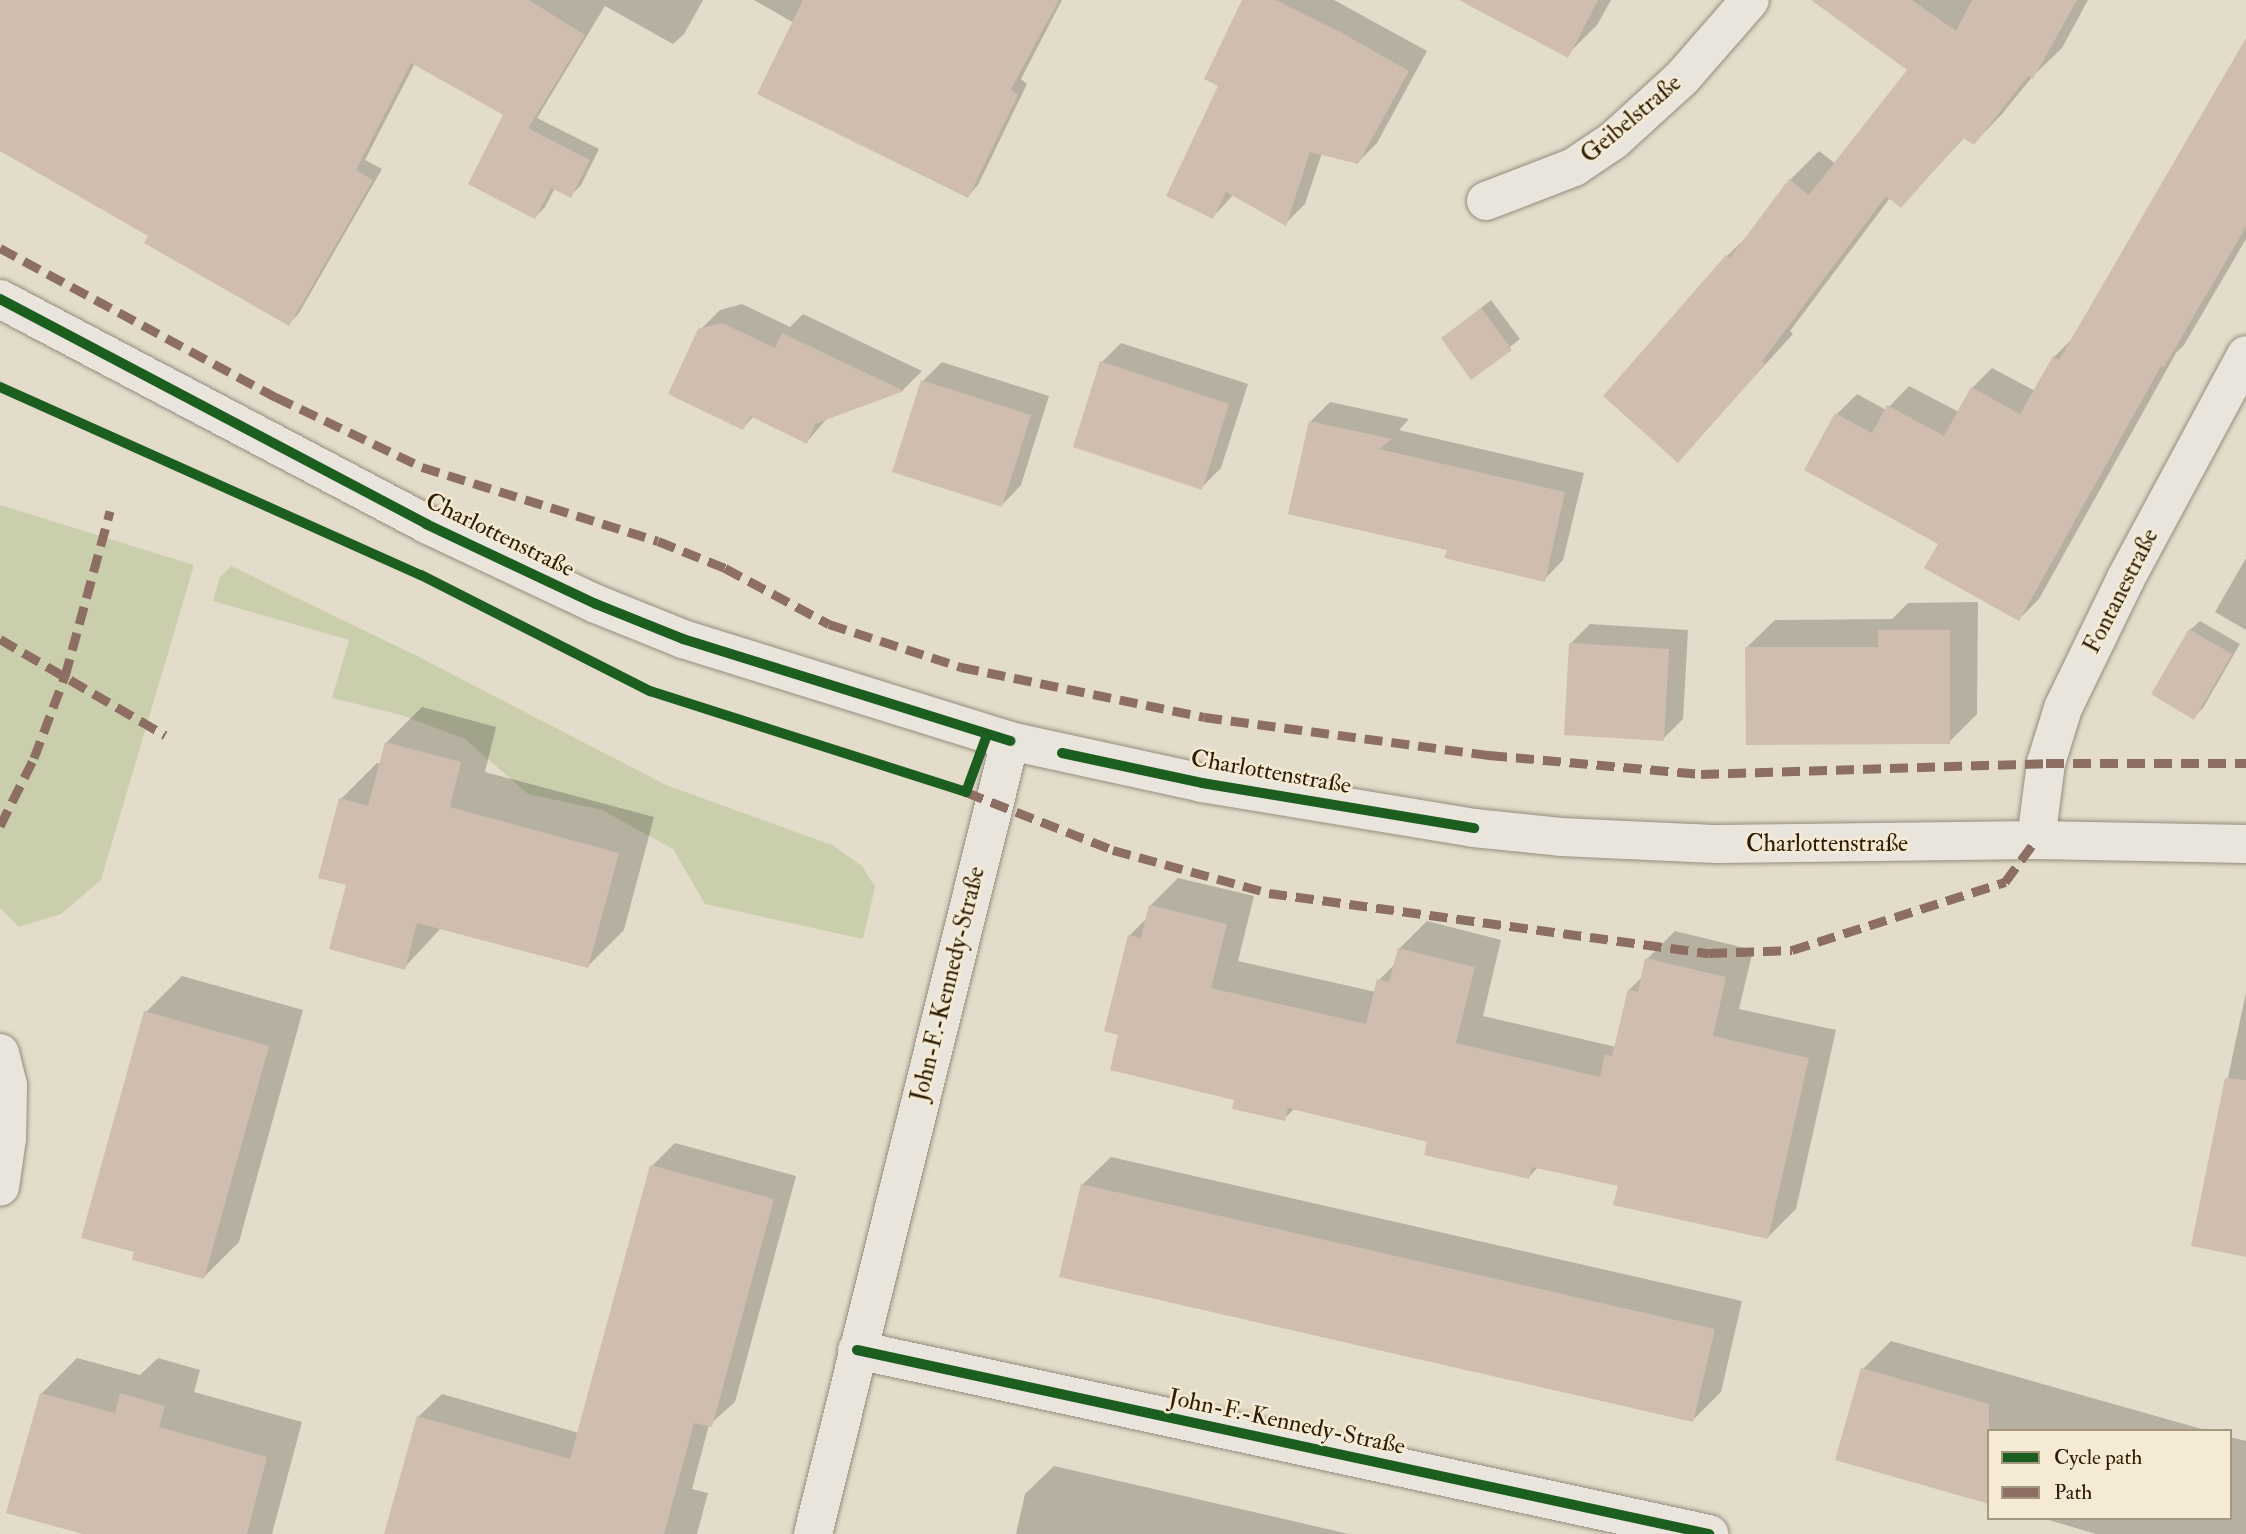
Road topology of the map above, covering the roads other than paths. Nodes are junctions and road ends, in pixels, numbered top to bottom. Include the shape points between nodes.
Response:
1 (1750, 0) edge
2 (1486, 201) dead end
3 (0, 299) edge
4 (2246, 355) edge
5 (1010, 741) junction
6 (2036, 840) junction
7 (2246, 844) edge
8 (0, 1053) edge
9 (0, 1187) edge
10 (857, 1350) junction
11 (813, 1534) edge
12 (1709, 1534) edge

1 - 2 street, Geibelstraße via 1682,78 1614,140 1574,166
3 - 5 street, Charlottenstraße via 426,524 596,604 683,639
4 - 6 street, Fontanestraße via 2126,578 2063,708 2046,763
5 - 6 street, Charlottenstraße via 1202,783 1535,835 1731,844
5 - 10 street, John-F.-Kennedy-Straße
6 - 7 street, Charlottenstraße
8 - 9 street via 8,1086
10 - 11 street, John-F.-Kennedy-Straße
10 - 12 street, John-F.-Kennedy-Straße

